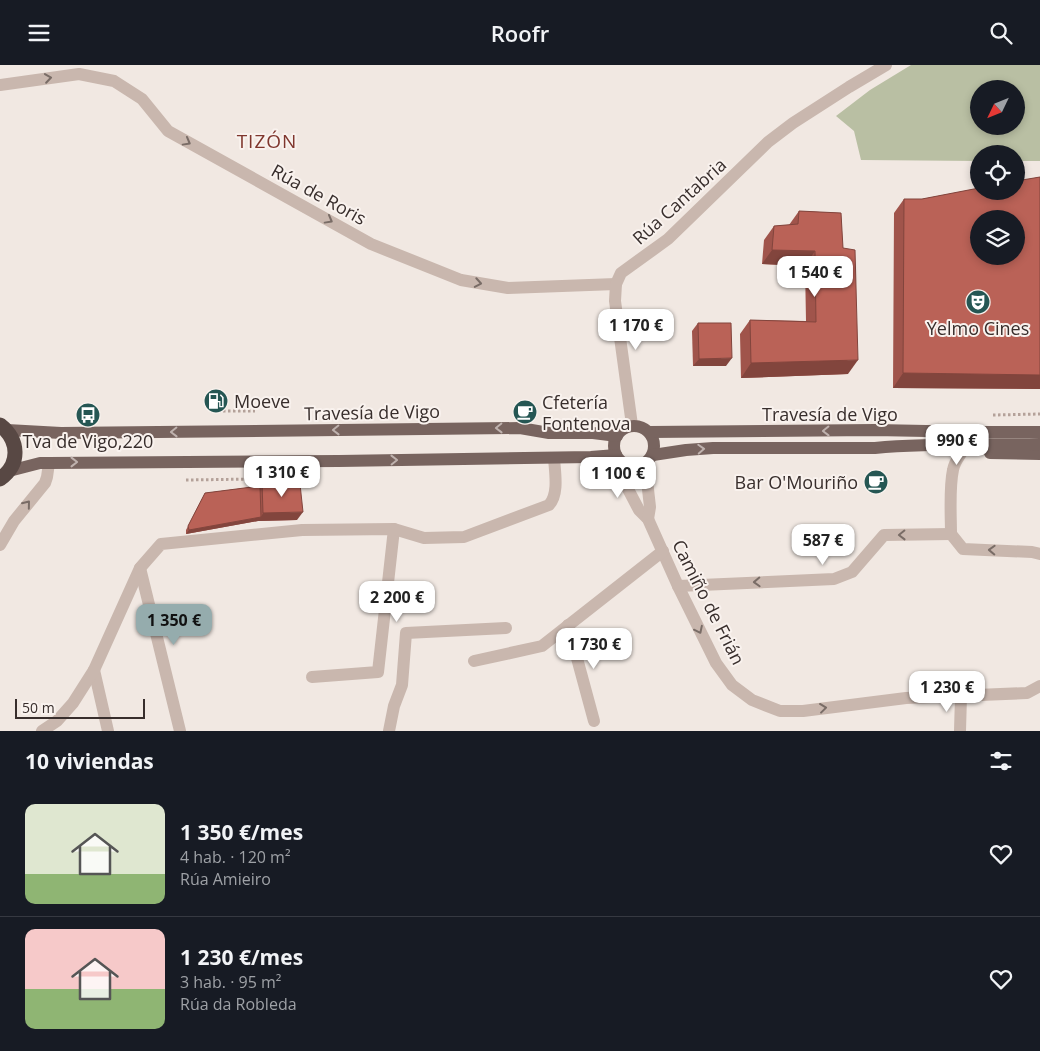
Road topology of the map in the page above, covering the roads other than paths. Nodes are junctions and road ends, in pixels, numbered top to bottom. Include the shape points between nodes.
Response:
1 (886, 65) edge
2 (0, 85) edge
3 (616, 284) junction
4 (1040, 423) edge
5 (632, 425) junction
6 (3, 428) edge
7 (875, 430) junction
8 (1040, 431) edge
9 (650, 432) junction
10 (617, 435) junction
11 (1040, 444) edge
12 (875, 448) junction
13 (962, 452) junction
14 (1040, 454) edge
15 (554, 458) junction
16 (620, 459) junction
17 (649, 459) junction
18 (49, 463) junction
19 (3, 477) edge
20 (648, 519) junction
21 (394, 529) junction
22 (950, 535) junction
23 (0, 545) edge
24 (663, 551) junction
25 (1037, 554) edge
26 (140, 568) junction
27 (678, 586) junction
28 (568, 625) junction
29 (506, 628) dead end
30 (474, 661) dead end
31 (94, 670) junction
32 (312, 677) dead end
33 (1040, 686) edge
34 (961, 696) junction
35 (594, 721) dead end
36 (42, 731) edge
37 (108, 731) edge
38 (180, 731) edge
39 (389, 731) edge
40 (960, 731) edge

1 - 3 street, Rúa Cantabria via 768,142 668,239 621,273
2 -> 3 street, Rúa de Roris via 79,74 114,81 142,99 168,131 371,244 461,280 508,288
3 - 5 street via 615,301
4 - 7 main road
5 - 9 main road
5 - 10 main road
10 -> 6 main road, Travesía de Vigo via 549,433 520,427 61,433
6 - 19 highway via 12,438 15,455
7 - 8 main road, Travesía de Vigo
7 -> 9 main road, Travesía de Vigo
9 - 17 main road via 654,443
10 - 16 main road via 614,445
11 - 12 main road, Travesía de Vigo
12 - 13 main road
17 -> 12 main road, Travesía de Vigo via 686,450 713,448
13 - 14 main road
13 - 22 street via 953,469 951,482
15 - 16 main road
18 -> 15 main road
15 - 21 street via 555,495 553,501 542,509 464,537 424,538
16 - 17 main road via 634,466
16 - 20 street, Camiño de Frián via 628,489
17 - 20 street, Camiño de Frián
18 - 19 main road via 40,463
23 -> 18 street via 14,521 45,483
20 - 24 street, Camiño de Frián
21 - 26 street via 302,530 161,544
21 - 32 street via 378,672
25 -> 22 street via 963,549
22 -> 27 street via 884,535 852,572 834,579
24 - 27 street, Camiño de Frián
24 - 28 street
26 - 31 street
26 - 38 street
27 -> 34 street, Camiño de Frián via 716,663 732,685 752,700 780,711 906,698
28 - 30 street via 542,646
28 - 35 street
29 - 39 street via 406,633 402,685
31 - 36 street via 73,703 57,721
31 - 37 street
33 - 34 street, Camiño de Frián via 1027,693
34 - 40 street

